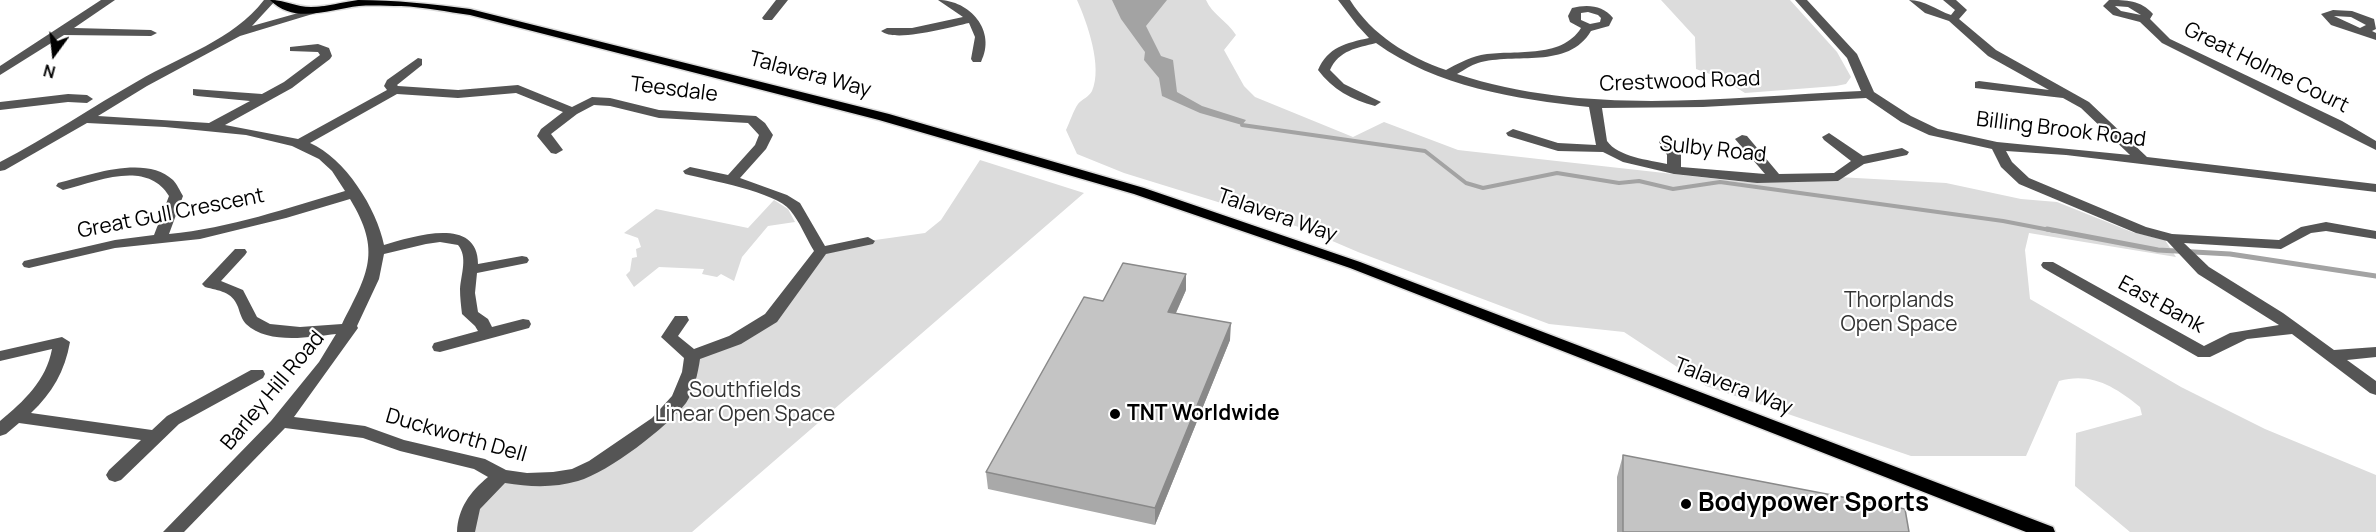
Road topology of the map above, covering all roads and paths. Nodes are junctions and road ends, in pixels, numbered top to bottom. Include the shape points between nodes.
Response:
1 (110, 0) edge
2 (270, 0) edge
3 (276, 0) edge
4 (442, 0) edge
5 (782, 0) edge
6 (944, 0) edge
7 (1344, 0) edge
8 (1801, 0) edge
9 (1915, 0) edge
10 (1949, 0) edge
11 (364, 1) edge
12 (322, 9) junction
13 (470, 12) junction
14 (768, 18) dead end
15 (972, 19) junction
16 (1953, 19) junction
17 (2144, 20) dead end
18 (1587, 27) dead end
19 (2364, 30) dead end
20 (59, 31) junction
21 (887, 31) dead end
22 (151, 33) dead end
23 (2376, 37) edge
24 (226, 39) junction
25 (1378, 39) junction
26 (294, 49) dead end
27 (0, 58) edge
28 (22, 59) junction
29 (977, 59) dead end
30 (418, 63) dead end
31 (0, 71) edge
32 (1446, 75) junction
33 (1979, 85) dead end
34 (394, 90) junction
35 (197, 92) dead end
36 (1869, 94) junction
37 (2068, 96) junction
38 (261, 98) junction
39 (87, 99) dead end
40 (1375, 102) dead end
41 (0, 105) edge
42 (1595, 105) junction
43 (573, 111) junction
44 (86, 119) junction
45 (210, 128) junction
46 (1513, 133) dead end
47 (1829, 137) dead end
48 (1742, 140) dead end
49 (1666, 142) dead end
50 (299, 144) junction
51 (1997, 146) junction
52 (2376, 146) edge
53 (1605, 148) junction
54 (556, 150) dead end
55 (1902, 152) dead end
56 (1860, 161) junction
57 (2144, 161) junction
58 (0, 167) edge
59 (1674, 170) junction
60 (690, 171) dead end
61 (1775, 178) junction
62 (731, 180) junction
63 (63, 186) dead end
64 (2376, 188) edge
65 (354, 193) junction
66 (2376, 235) edge
67 (161, 237) junction
68 (2172, 237) junction
69 (868, 241) dead end
70 (821, 251) junction
71 (240, 252) dead end
72 (377, 252) junction
73 (522, 260) dead end
74 (29, 264) dead end
75 (2048, 265) dead end
76 (471, 270) junction
77 (681, 320) dead end
78 (524, 324) dead end
79 (350, 328) junction
80 (2293, 329) junction
81 (486, 334) junction
82 (440, 347) dead end
83 (2376, 352) edge
84 (0, 356) edge
85 (692, 356) junction
86 (2329, 356) junction
87 (257, 374) dead end
88 (2376, 389) edge
89 (16, 417) junction
90 (279, 421) junction
91 (0, 430) edge
92 (154, 436) junction
93 (116, 475) dead end
94 (502, 476) junction
95 (172, 532) edge
96 (466, 532) edge
97 (2046, 532) edge

1 - 20 street
2 - 24 street via 257,16
3 - 12 main road, Talavera Way via 287,7
4 - 13 main road, Talavera Way
5 - 14 street
6 - 15 street
7 - 25 street, Crestwood Road via 1356,20
8 - 36 street via 1853,57
9 - 16 street via 1929,11
10 - 16 street via 1961,10
11 - 12 main road, Talavera Way
11 - 13 main road, Talavera Way
12 - 24 street
13 - 97 main road, Talavera Way via 884,117 1149,194 1355,265
15 - 21 street via 912,31
15 - 29 street via 982,38
16 - 37 street via 1992,53
17 - 52 street, Great Holme Court via 2166,40 2196,58
18 - 32 street via 1583,36 1569,47 1477,60
19 - 23 street
20 - 22 street
20 - 28 street
24 - 44 street via 144,82
25 - 32 street, Crestwood Road
25 - 40 street via 1334,52 1324,70 1331,81
26 - 38 street via 318,48 325,50 326,56 288,85
27 - 28 street
28 - 31 street
30 - 34 street via 391,82
32 - 42 street, Crestwood Road via 1528,97
33 - 37 street
34 - 43 street via 458,94 518,89
34 - 50 street
35 - 38 street
36 - 42 street, Crestwood Road via 1671,106
36 - 51 street, Billing Brook Road via 1920,126 1968,142
37 - 57 street via 2085,105
38 - 45 street
39 - 41 street
42 - 53 street via 1600,141
43 - 54 street, Teesdale via 544,136
43 - 62 street, Teesdale via 592,101 659,114 751,119 766,135
44 - 45 street, Barley Hill Road
44 - 58 street
45 - 50 street, Barley Hill Road
46 - 53 street via 1547,146 1578,151
47 - 56 street
48 - 61 street
49 - 59 street via 1674,155
50 - 65 street, Barley Hill Road via 334,162
51 - 57 street, Billing Brook Road
51 - 68 street via 2006,164 2024,181 2110,219
53 - 59 street, Sulby Road via 1628,159
55 - 56 street, Sulby Road
56 - 61 street, Sulby Road via 1838,177
57 - 64 street, Billing Brook Road
59 - 61 street, Sulby Road
60 - 62 street
62 - 70 street via 782,198 795,207
63 - 67 street via 125,172 160,175 171,184 176,196
65 - 67 street, Great Gull Crescent via 229,228
65 - 72 street, Barley Hill Road via 366,212
66 - 68 street via 2323,226 2281,245
67 - 74 street, Great Gull Crescent
68 - 80 street via 2191,262 2209,277
69 - 70 street
70 - 85 street via 771,318 735,340
71 - 79 street via 210,284 231,287 241,294 251,320 281,332
72 - 76 street via 430,237 450,239 468,248
72 - 79 street, Barley Hill Road via 371,282
73 - 76 street
75 - 80 street, East Bank via 2204,353 2222,340 2250,332
76 - 81 street via 470,314 482,323
77 - 85 street via 669,337
78 - 81 street
79 - 90 street, Barley Hill Road via 311,385
80 - 86 street
81 - 82 street
83 - 86 street
84 - 89 street via 62,342 59,364 52,377
85 - 94 street, Duckworth Dell via 680,398 658,422 595,466 553,479
86 - 88 street
87 - 92 street via 234,389 207,399
89 - 91 street
89 - 92 street
90 - 94 street, Duckworth Dell via 365,432 400,446 479,464
90 - 95 street, Barley Hill Road
92 - 93 street
94 - 96 street via 472,504

